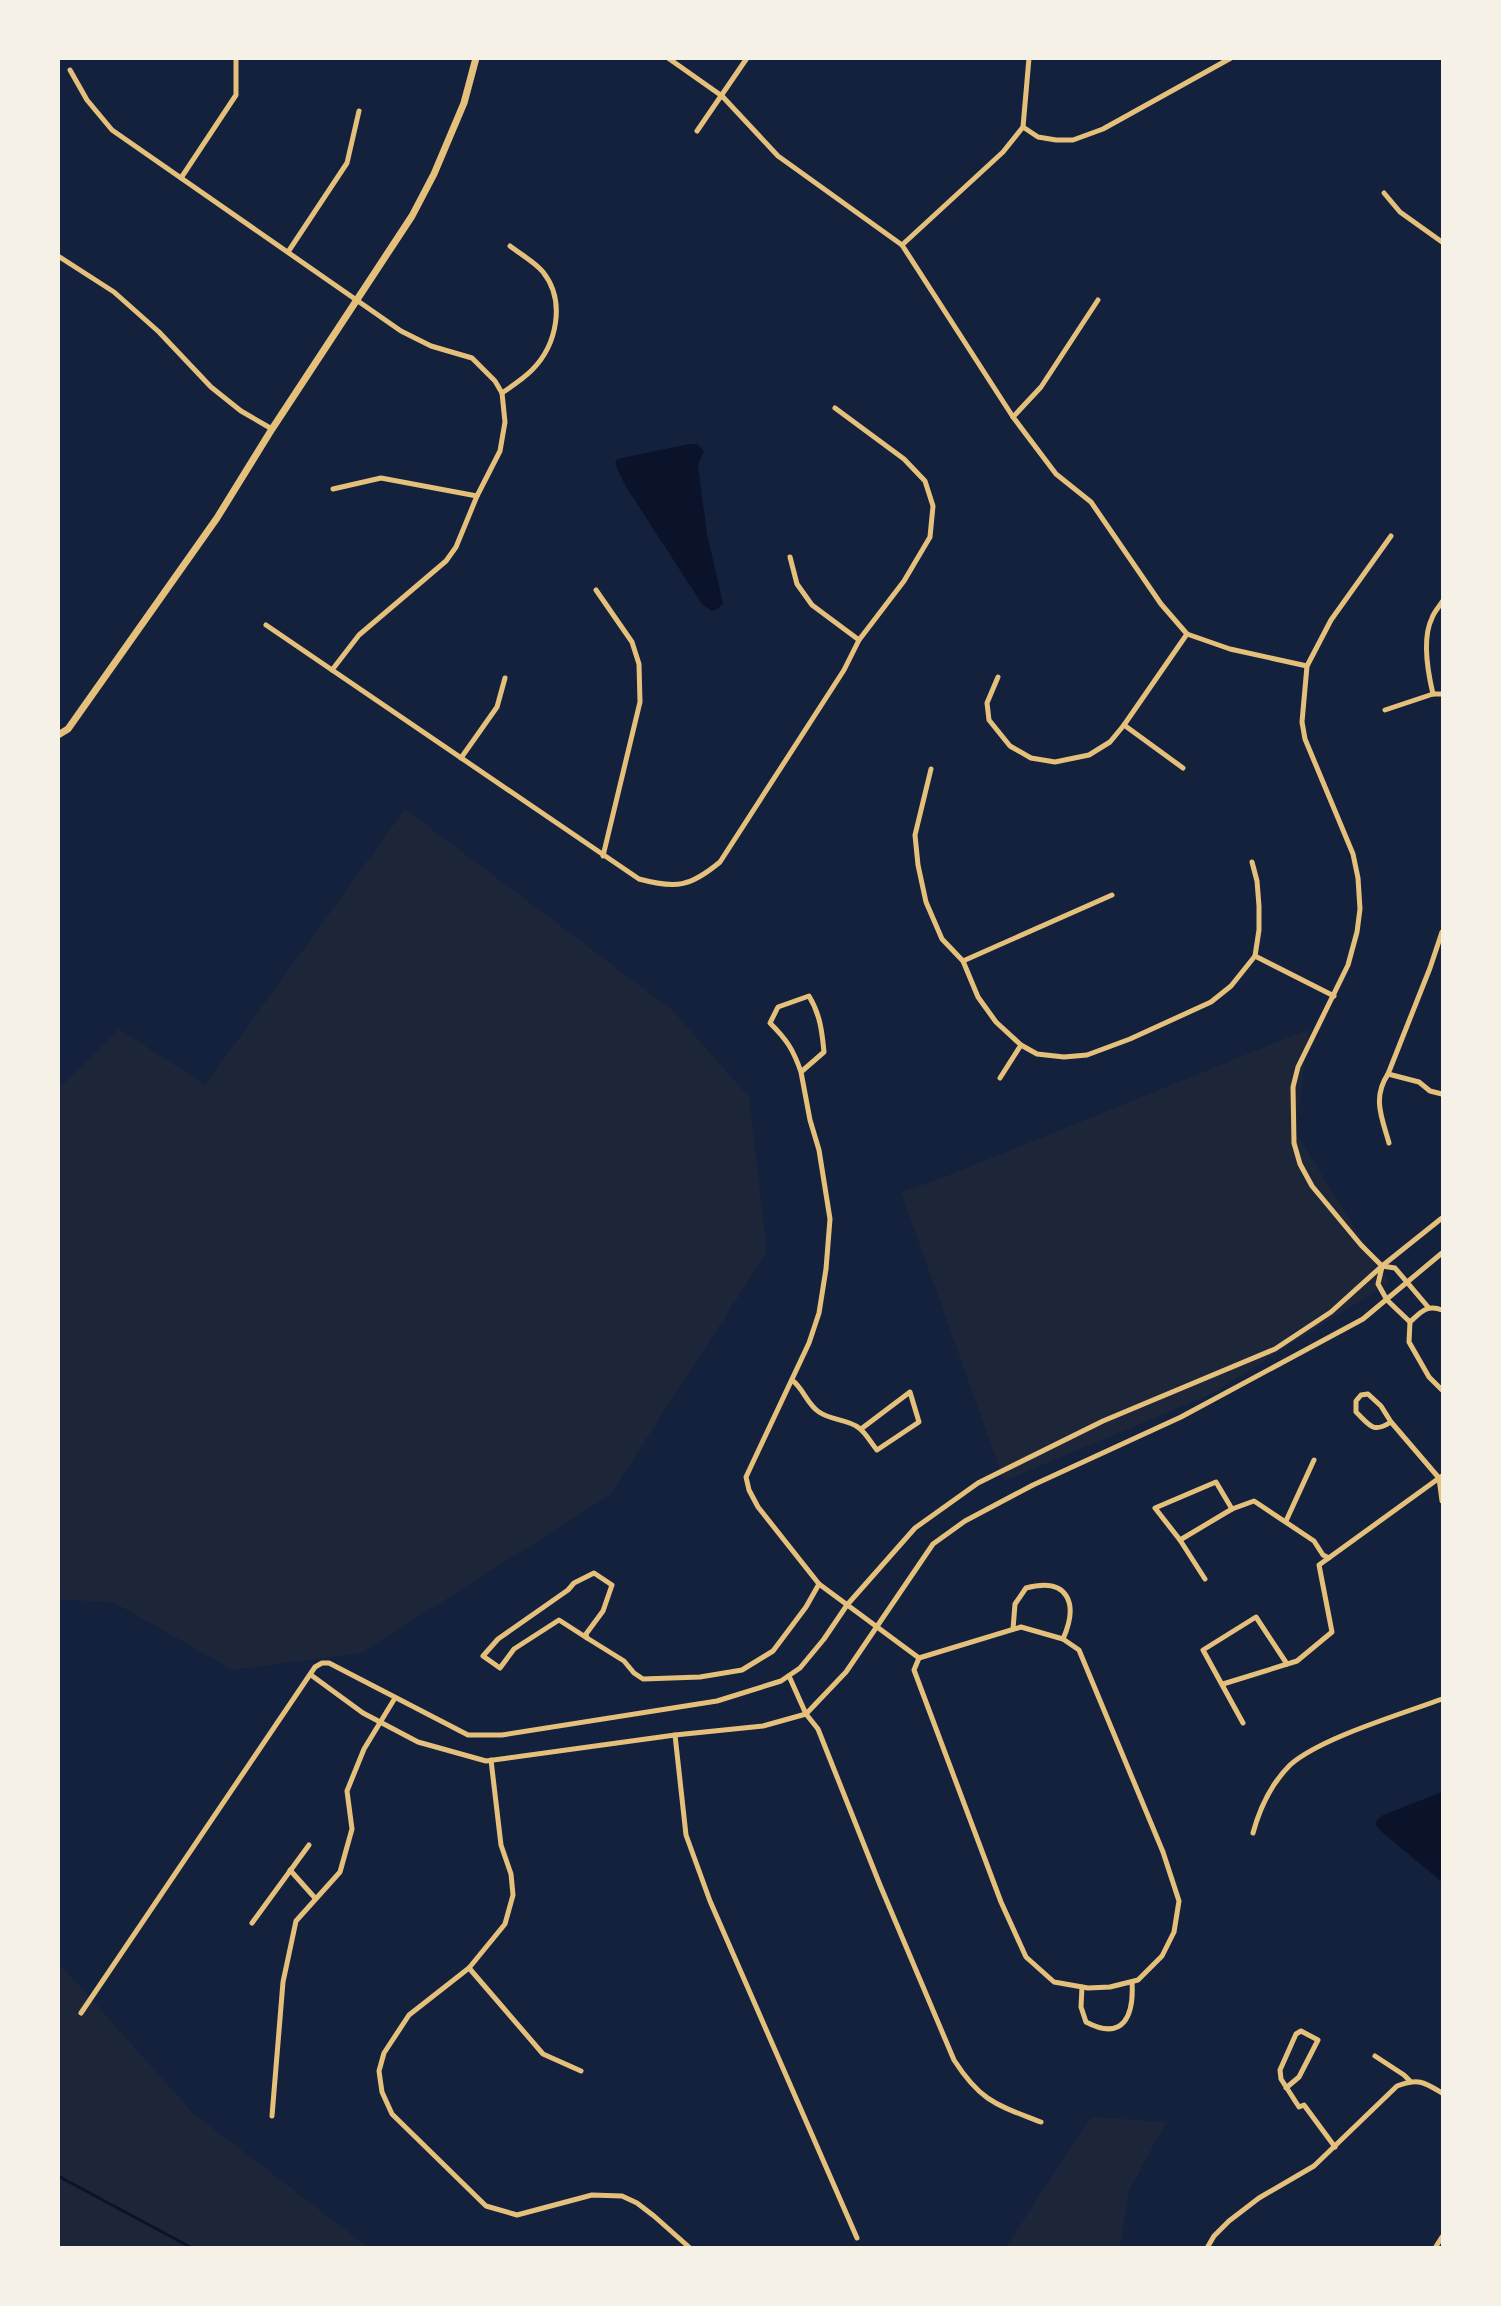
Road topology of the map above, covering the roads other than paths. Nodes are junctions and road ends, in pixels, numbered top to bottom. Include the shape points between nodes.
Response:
1 (236, 58) edge
2 (477, 58) edge
3 (668, 58) edge
4 (747, 58) edge
5 (1029, 58) edge
6 (1231, 58) edge
7 (70, 70) dead end
8 (722, 96) junction
9 (359, 111) dead end
10 (1023, 127) junction
11 (697, 130) dead end
12 (181, 178) junction
13 (1384, 192) dead end
14 (1443, 242) edge
15 (902, 245) junction
16 (510, 246) dead end
17 (288, 252) junction
18 (58, 256) edge
19 (357, 300) junction
20 (1098, 300) dead end
21 (502, 393) junction
22 (835, 408) dead end
23 (1012, 417) junction
24 (272, 429) junction
25 (333, 489) dead end
26 (477, 496) junction
27 (1392, 536) dead end
28 (790, 557) dead end
29 (596, 590) dead end
30 (1443, 602) edge
31 (266, 625) dead end
32 (1187, 634) junction
33 (859, 640) junction
34 (1307, 666) junction
35 (332, 670) junction
36 (998, 677) dead end
37 (505, 678) dead end
38 (1433, 694) junction
39 (1443, 694) edge
40 (1385, 710) dead end
41 (1124, 725) junction
42 (58, 735) edge
43 (462, 758) junction
44 (1183, 768) dead end
45 (931, 769) dead end
46 (603, 856) junction
47 (1252, 862) dead end
48 (1112, 895) dead end
49 (1443, 932) edge
50 (1255, 956) junction
51 (963, 961) junction
52 (1334, 996) junction
53 (1021, 1045) junction
54 (801, 1072) junction
55 (1388, 1074) junction
56 (1000, 1078) dead end
57 (1443, 1094) edge
58 (1389, 1143) dead end
59 (1443, 1218) edge
60 (1443, 1253) edge
61 (1382, 1266) junction
62 (1409, 1282) junction
63 (1387, 1300) junction
64 (1428, 1307) junction
65 (1443, 1310) edge
66 (1410, 1322) junction
67 (792, 1380) junction
68 (1443, 1390) edge
69 (1391, 1422) junction
70 (861, 1429) junction
71 (1314, 1460) dead end
72 (1441, 1477) edge
73 (1443, 1501) edge
74 (1232, 1509) junction
75 (1286, 1521) junction
76 (1180, 1540) junction
77 (1329, 1558) junction
78 (1205, 1579) dead end
79 (819, 1584) junction
80 (847, 1605) junction
81 (876, 1625) junction
82 (1013, 1629) junction
83 (587, 1638) junction
84 (1063, 1639) junction
85 (920, 1658) junction
86 (1287, 1664) junction
87 (311, 1675) junction
88 (789, 1676) junction
89 (1223, 1684) junction
90 (395, 1698) junction
91 (1443, 1699) edge
92 (806, 1714) junction
93 (382, 1723) junction
94 (1244, 1724) dead end
95 (675, 1735) junction
96 (491, 1760) junction
97 (1253, 1833) dead end
98 (309, 1845) dead end
99 (290, 1870) junction
100 (315, 1898) junction
101 (252, 1923) dead end
102 (469, 1968) junction
103 (1132, 1982) junction
104 (1082, 1987) junction
105 (81, 2013) dead end
106 (1375, 2056) dead end
107 (581, 2071) dead end
108 (1410, 2081) junction
109 (1286, 2088) junction
110 (1443, 2093) edge
111 (272, 2116) dead end
112 (1041, 2122) dead end
113 (1335, 2147) junction
114 (1443, 2237) edge
115 (857, 2238) dead end
116 (690, 2247) edge
117 (1207, 2247) edge
118 (1435, 2247) edge

1 - 12 street via 236,95
2 - 19 street via 464,103 434,174 412,216
3 - 8 street
4 - 8 street
5 - 10 street
6 - 10 street via 1103,129 1072,140 1038,137
7 - 12 street via 87,100 112,130
8 - 11 street
8 - 15 street via 778,156
9 - 17 street via 347,163
10 - 15 street via 1004,152
12 - 17 street
13 - 14 street via 1400,212
15 - 23 street
16 - 21 street via 541,269 552,285 557,314 549,348 532,370
17 - 19 street
18 - 24 street via 114,292 211,387
19 - 21 street via 401,331 431,346 472,358
19 - 24 street
20 - 23 street via 1041,387
21 - 26 street via 504,436
22 - 33 street via 904,459 925,481 933,506 930,537 904,581
23 - 32 street via 1056,474 1090,502 1161,604
24 - 42 street via 204,537 68,729
25 - 26 street via 381,477
26 - 35 street via 446,561 359,635
27 - 34 street via 1331,620
28 - 33 street via 797,584 813,604
29 - 46 street via 632,642 639,664 640,702
30 - 38 street via 1431,619 1426,648
31 - 35 street
32 - 34 street via 1230,649
32 - 41 street
33 - 46 street via 844,670 720,862 703,876 665,886 639,879
34 - 52 street via 1302,722 1305,739 1353,854 1359,888 1357,932
35 - 43 street
36 - 41 street via 987,703 989,720 1010,746 1031,759 1054,762 1089,755 1110,742
37 - 43 street via 497,707
38 - 39 street
38 - 40 street
41 - 44 street
43 - 46 street
45 - 51 street via 915,835 918,865 926,902 942,939
47 - 50 street via 1257,880 1259,930
48 - 51 street
49 - 55 street
50 - 52 street
50 - 53 street via 1231,986 1211,1002 1130,1039 1087,1055 1064,1057 1037,1054
51 - 53 street via 978,997 996,1022
52 - 61 street via 1298,1067 1293,1087 1294,1143 1312,1186
53 - 56 street
54 - 54 street via 824,1052 822,1027 809,996 778,1007 770,1023 788,1041
54 - 67 street via 830,1219 819,1314
55 - 57 street
55 - 58 street via 1378,1100
59 - 61 street
60 - 62 street
61 - 62 street via 1395,1268
61 - 63 street via 1378,1284
61 - 80 street via 1331,1312 1275,1348 1103,1421 978,1484 915,1528
62 - 63 street
62 - 64 street
63 - 66 street
63 - 81 street via 1363,1319 1181,1417 965,1521 933,1544
64 - 65 street
64 - 66 street
66 - 68 street via 1409,1342 1430,1377
67 - 70 street via 819,1412
67 - 79 street via 746,1477 758,1507
69 - 69 street via 1368,1394 1356,1401 1356,1412 1373,1428
69 - 72 street
70 - 70 street via 878,1417 910,1392 919,1422 877,1450
71 - 75 street
72 - 73 street
72 - 77 street
74 - 75 street via 1254,1501
74 - 76 street
74 - 76 street via 1216,1482 1155,1508
75 - 77 street via 1314,1541
76 - 78 street
77 - 86 street via 1319,1565 1332,1632 1297,1661
79 - 80 street
79 - 83 street via 773,1651 742,1670 700,1677 643,1679 624,1661
80 - 81 street
80 - 88 street via 824,1639
81 - 85 street
81 - 92 street via 846,1672
82 - 84 street via 1021,1627
82 - 84 street via 1016,1604 1026,1588 1041,1584 1065,1594 1070,1601 1070,1625
82 - 85 street
83 - 83 street via 559,1620 514,1649 500,1668 483,1656 498,1639 574,1583 594,1574 612,1585
84 - 103 street via 1080,1650 1163,1852 1179,1901 1174,1932 1162,1956
85 - 104 street via 914,1670 1001,1902 1026,1957 1054,1982
86 - 89 street
86 - 89 street via 1256,1617 1203,1650
87 - 90 street via 315,1667 329,1664
87 - 93 street
87 - 105 street
88 - 90 street via 717,1701 502,1735 468,1736
88 - 92 street
89 - 94 street
90 - 93 street
91 - 97 street via 1335,1739 1296,1760 1270,1790
92 - 95 street via 763,1726
92 - 112 street via 818,1729 954,2060 968,2082 991,2102
93 - 96 street via 418,1742
93 - 100 street via 364,1749 347,1791 352,1829 340,1872
95 - 96 street
95 - 115 street via 686,1835 715,1912
96 - 102 street via 501,1845 513,1895 506,1924
98 - 99 street
99 - 100 street
99 - 101 street
100 - 111 street via 296,1921 284,1982
102 - 107 street via 543,2054
102 - 116 street via 409,2015 384,2053 379,2070 382,2092 392,2114 486,2206 517,2215 592,2195 622,2196 637,2203
103 - 104 street
103 - 104 street via 1129,2016 1108,2030 1086,2022 1081,2007
106 - 108 street
108 - 110 street via 1424,2082
108 - 113 street via 1397,2086
109 - 109 street via 1280,2070 1301,2031 1318,2040 1299,2077
109 - 113 street
113 - 117 street via 1314,2166 1228,2221
114 - 118 street

